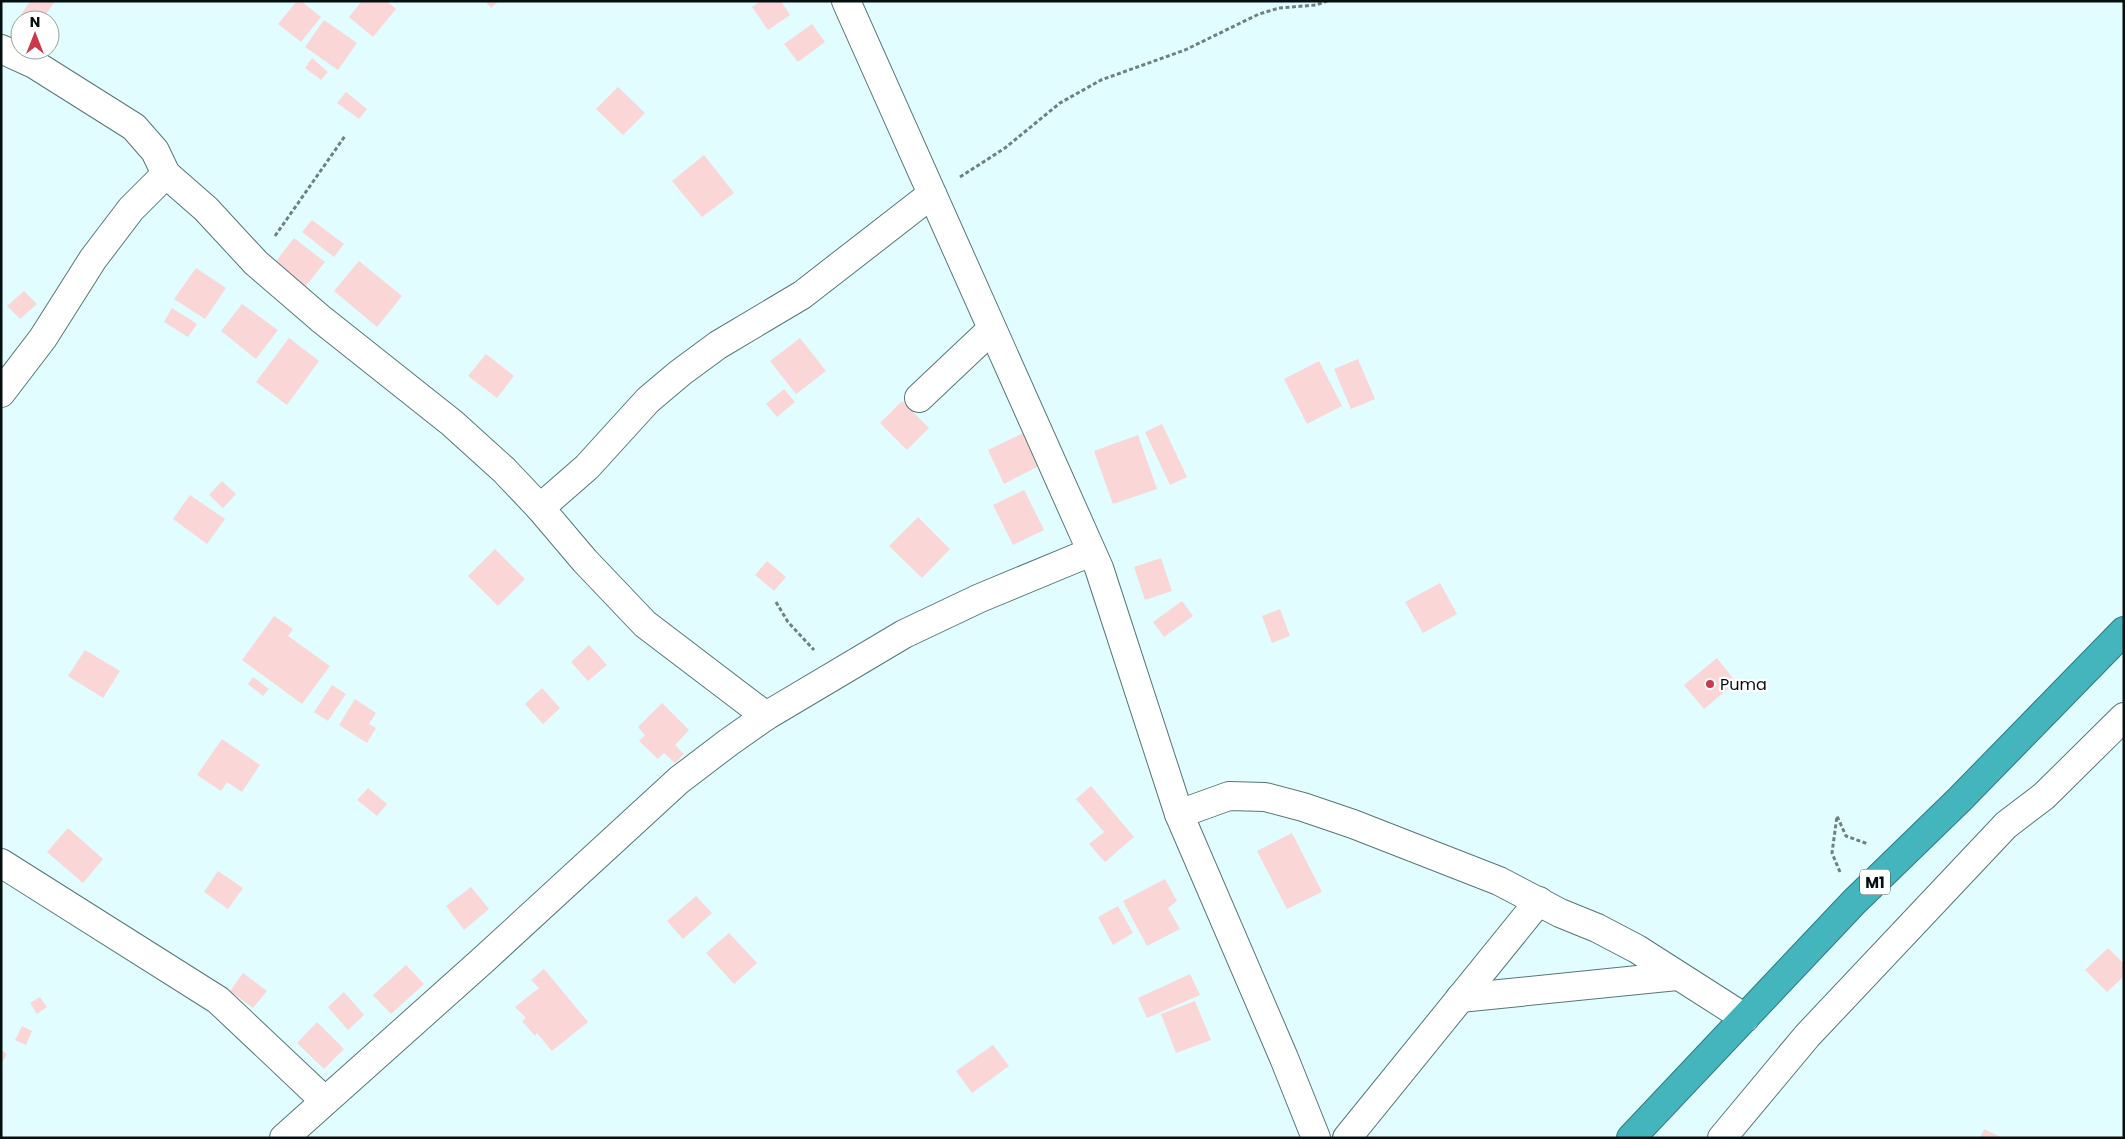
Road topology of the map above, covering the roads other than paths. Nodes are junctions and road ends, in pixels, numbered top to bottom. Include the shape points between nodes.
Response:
1 (846, 1) edge
2 (1, 49) edge
3 (166, 174) junction
4 (932, 194) junction
5 (992, 329) junction
6 (1, 393) edge
7 (919, 398) dead end
8 (540, 508) junction
9 (1091, 552) junction
10 (2122, 639) edge
11 (766, 716) junction
12 (2124, 717) edge
13 (1179, 814) junction
14 (1, 863) edge
15 (1539, 901) junction
16 (1676, 976) junction
17 (1460, 998) junction
18 (1745, 1018) junction
19 (325, 1101) junction
20 (284, 1138) edge
21 (1316, 1138) edge
22 (1347, 1138) edge
23 (1631, 1138) edge
24 (1722, 1138) edge

1 - 4 street
2 - 3 street via 34,64 134,127 155,151
3 - 6 street via 131,209 93,259 43,338
3 - 8 street via 206,209 256,263 320,319 452,422
4 - 5 street
4 - 8 street via 802,295 718,345 680,373 648,400 587,468
5 - 7 street
5 - 9 street
8 - 11 street via 645,624
9 - 11 street via 920,626
9 - 13 street
10 - 18 highway, M1 via 1854,902
11 - 19 street via 679,780
12 - 24 street via 2044,796 2006,825 1807,1036
13 - 15 street via 1229,796 1264,797 1353,824 1499,881
13 - 21 street
14 - 19 street via 218,1000
15 - 16 street via 1637,948
15 - 17 street
16 - 17 street
16 - 18 street
17 - 22 street
18 - 23 highway, M1
19 - 20 street

